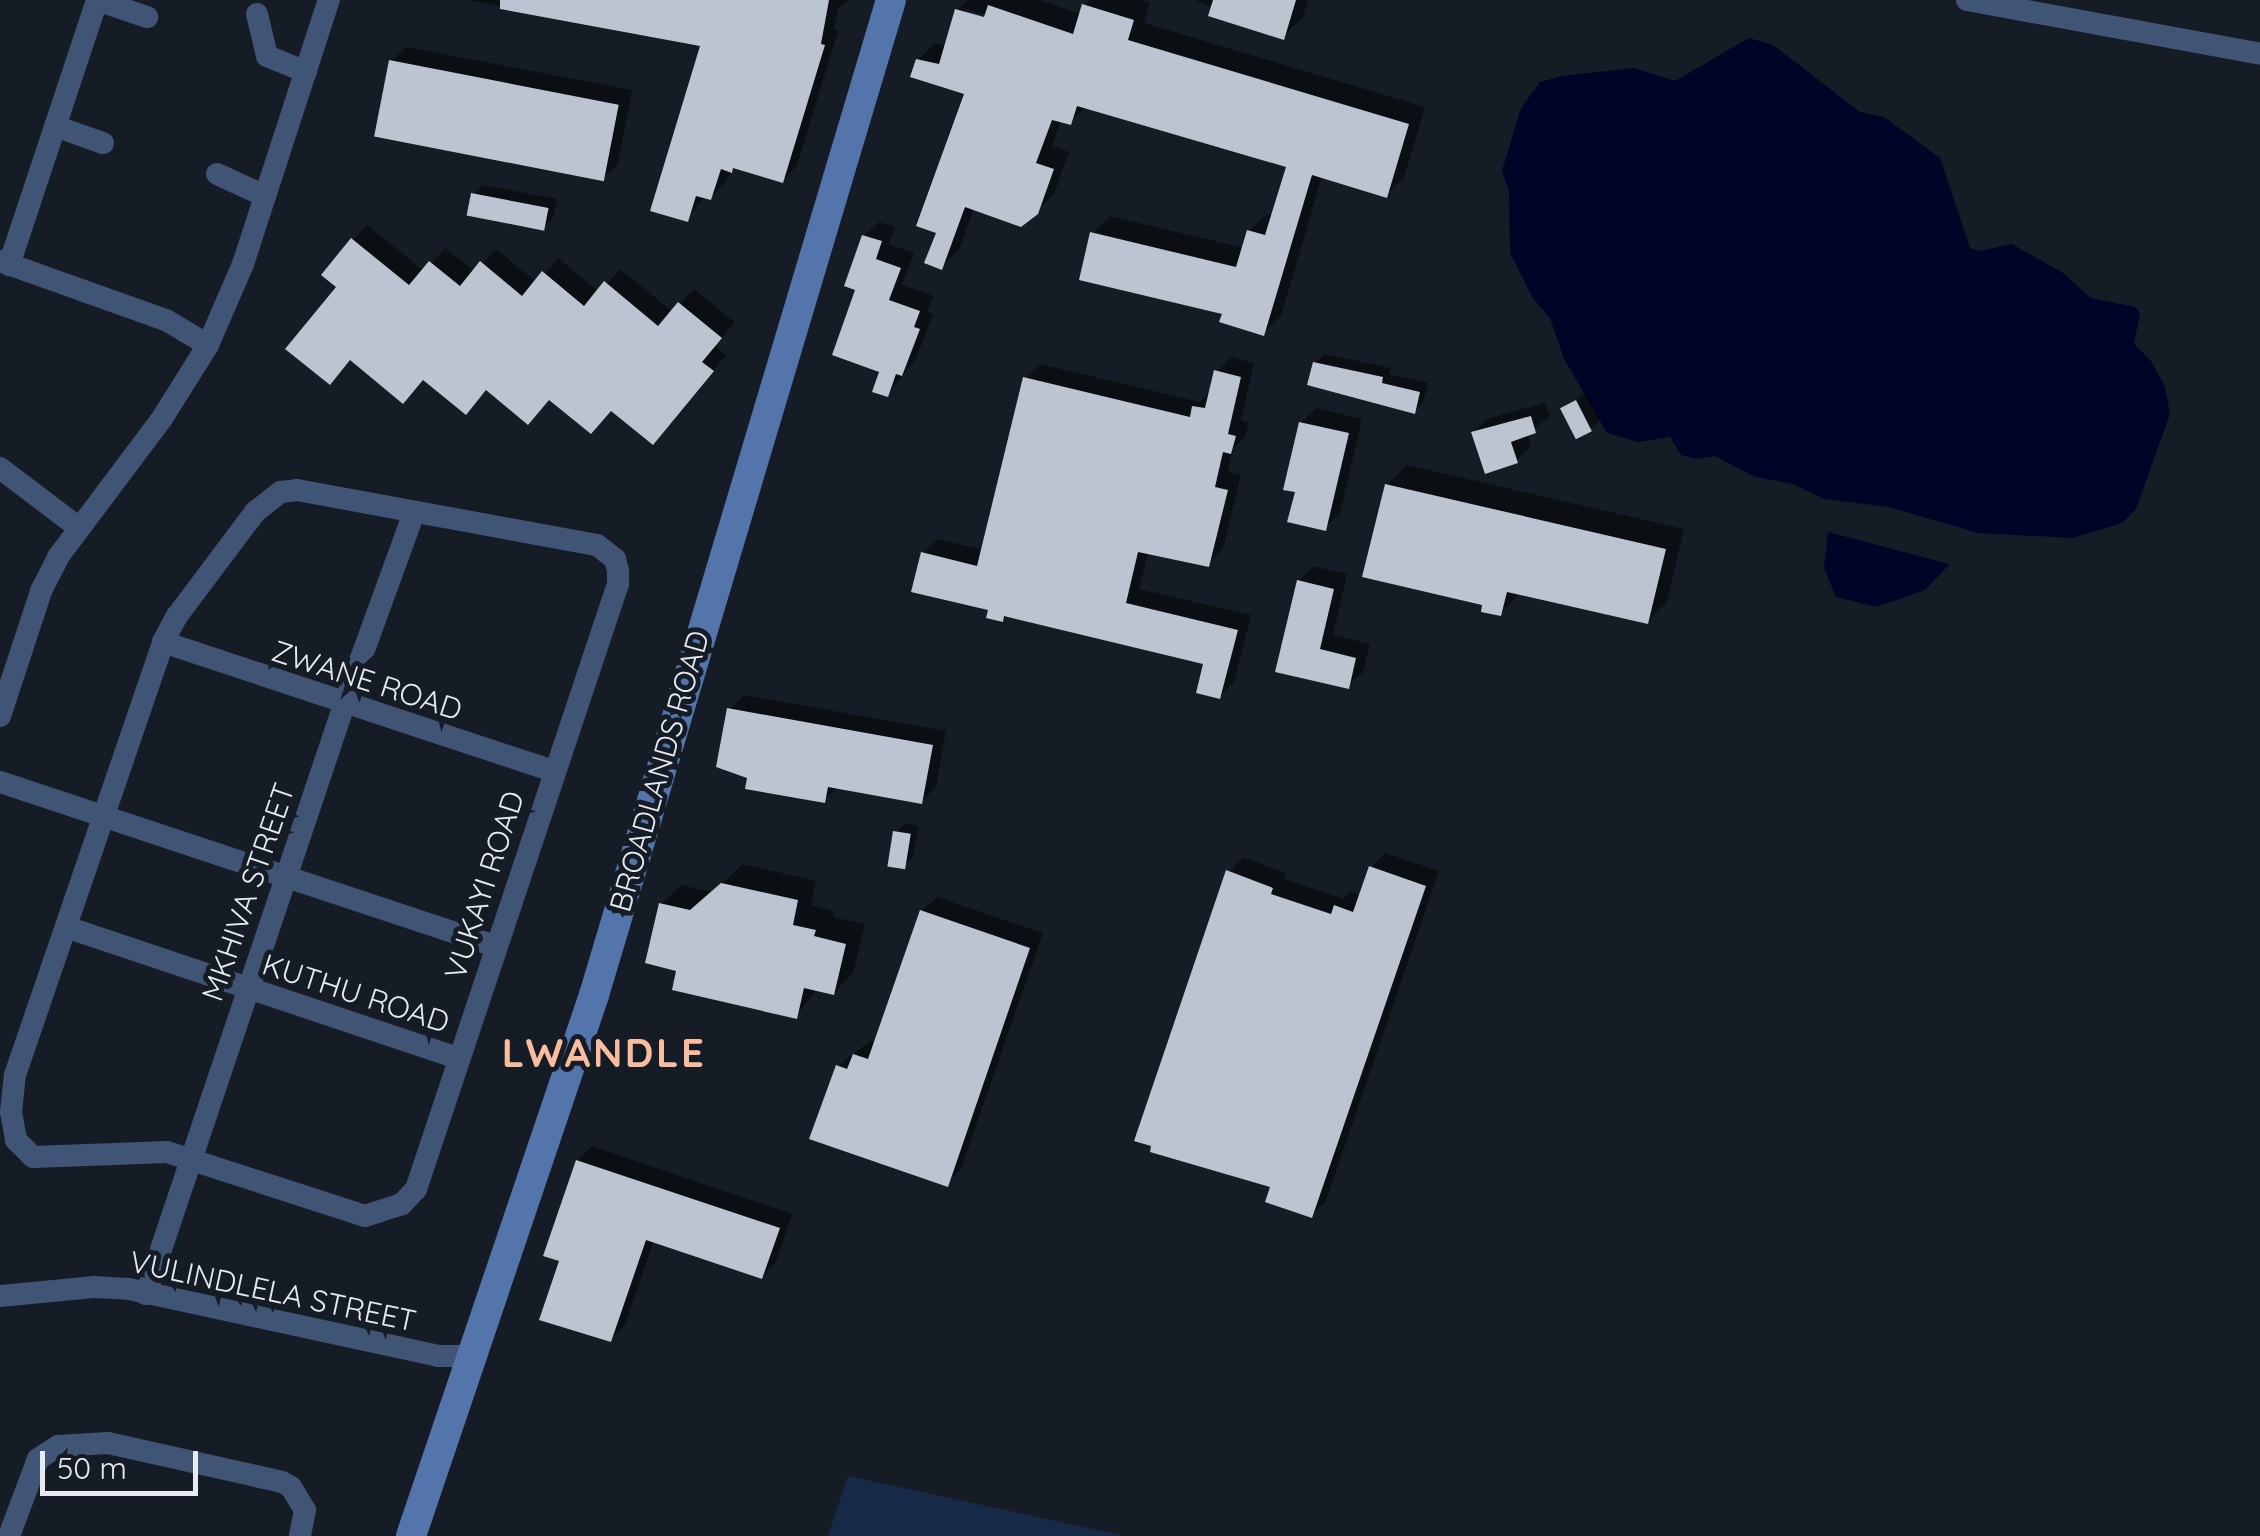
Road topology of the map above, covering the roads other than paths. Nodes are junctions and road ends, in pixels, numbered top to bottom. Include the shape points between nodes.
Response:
1 (97, 0) edge
2 (329, 0) edge
3 (891, 0) edge
4 (1966, 0) edge
5 (256, 14) dead end
6 (147, 17) dead end
7 (2260, 54) edge
8 (306, 72) junction
9 (55, 126) junction
10 (103, 143) dead end
11 (217, 174) dead end
12 (265, 196) junction
13 (4, 263) edge
14 (208, 345) junction
15 (0, 468) edge
16 (414, 512) junction
17 (79, 528) junction
18 (163, 642) junction
19 (344, 705) junction
20 (0, 716) edge
21 (553, 772) junction
22 (0, 782) edge
23 (102, 817) junction
24 (285, 879) junction
25 (66, 927) junction
26 (495, 946) junction
27 (247, 989) junction
28 (458, 1058) junction
29 (190, 1160) junction
30 (146, 1294) junction
31 (0, 1296) edge
32 (473, 1356) junction
33 (9, 1536) edge
34 (300, 1536) edge
35 (411, 1536) edge

1 - 6 street
1 - 9 street
2 - 8 street
3 - 32 main road, BROADLANDS ROAD via 594,995
4 - 7 street
5 - 8 street via 266,56
8 - 12 street
9 - 10 street
9 - 13 street
11 - 12 street
12 - 14 street
13 - 14 street via 166,320
14 - 17 street
15 - 17 street
16 - 18 street, VUKAYI ROAD via 281,492 255,512
16 - 19 street, MKHIVA STREET
16 - 21 street, VUKAYI ROAD via 597,545 615,559 618,584
17 - 20 street via 41,592
18 - 19 street, ZWANE ROAD
18 - 23 street, VUKAYI ROAD
19 - 21 street, ZWANE ROAD
19 - 24 street, MKHIVA STREET
21 - 26 street, VUKAYI ROAD
22 - 23 street
23 - 24 street
23 - 25 street, VUKAYI ROAD
24 - 26 street
24 - 27 street, MKHIVA STREET
25 - 27 street, KUTHU ROAD
25 - 29 street, VUKAYI ROAD via 11,1094 16,1140 48,1160 148,1150
26 - 28 street, VUKAYI ROAD
27 - 28 street, KUTHU ROAD
27 - 29 street, MKHIVA STREET
28 - 29 street, VUKAYI ROAD via 416,1189 382,1212 349,1213
29 - 30 street, MKHIVA STREET
30 - 31 street, VULINDLELA STREET via 93,1287
30 - 32 street, VULINDLELA STREET via 438,1356
32 - 35 main road, BROADLANDS ROAD
33 - 34 street via 38,1459 58,1446 108,1443 282,1482 305,1510

